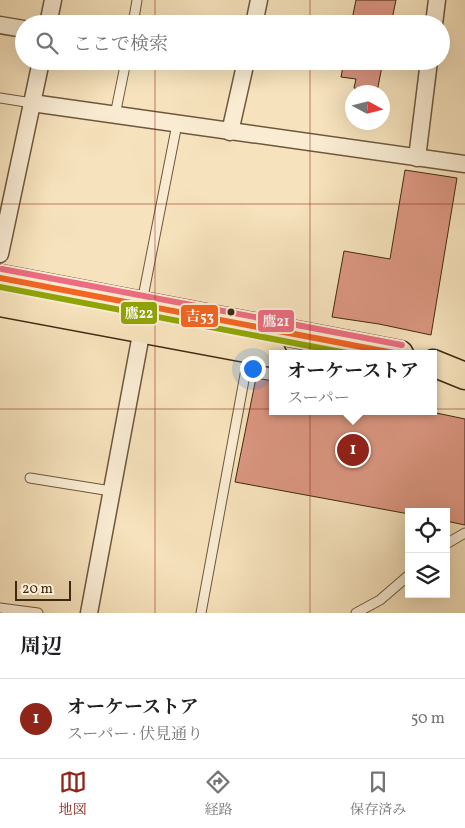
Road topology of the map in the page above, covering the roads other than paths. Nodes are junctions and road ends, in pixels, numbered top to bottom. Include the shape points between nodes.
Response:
1 (52, 0) edge
2 (137, 0) edge
3 (260, 0) edge
4 (437, 0) edge
5 (50, 15) edge
6 (134, 15) edge
7 (256, 15) edge
8 (435, 15) edge
9 (0, 25) edge
10 (15, 28) edge
11 (39, 70) edge
12 (124, 70) edge
13 (244, 70) edge
14 (428, 70) edge
15 (0, 98) edge
16 (32, 103) junction
17 (115, 115) junction
18 (177, 124) junction
19 (230, 132) junction
20 (417, 158) junction
21 (465, 164) edge
22 (0, 254) edge
23 (0, 278) edge
24 (0, 303) edge
25 (141, 317) junction
26 (372, 350) edge
27 (261, 352) edge
28 (437, 365) edge
29 (465, 377) edge
30 (437, 378) edge
31 (30, 478) dead end
32 (111, 491) junction
33 (465, 533) edge
34 (450, 542) edge
35 (405, 578) edge
36 (0, 608) edge
37 (38, 613) edge
38 (90, 613) edge
39 (201, 613) edge
40 (356, 613) edge

1 - 5 street
2 - 6 lane
3 - 7 street
4 - 8 street
9 - 10 street
11 - 16 street
12 - 17 lane
13 - 19 street
14 - 20 street
15 - 16 lane
16 - 17 street
16 - 22 street
17 - 18 street
18 - 19 street
18 - 25 lane
19 - 20 street
20 - 21 street
23 - 25 main road
24 - 25 main road
25 - 26 main road
25 - 27 main road
25 - 32 street
27 - 39 lane
28 - 29 main road
29 - 30 main road
31 - 32 lane
32 - 38 street
33 - 34 lane
35 - 40 lane via 380,600
36 - 37 lane

